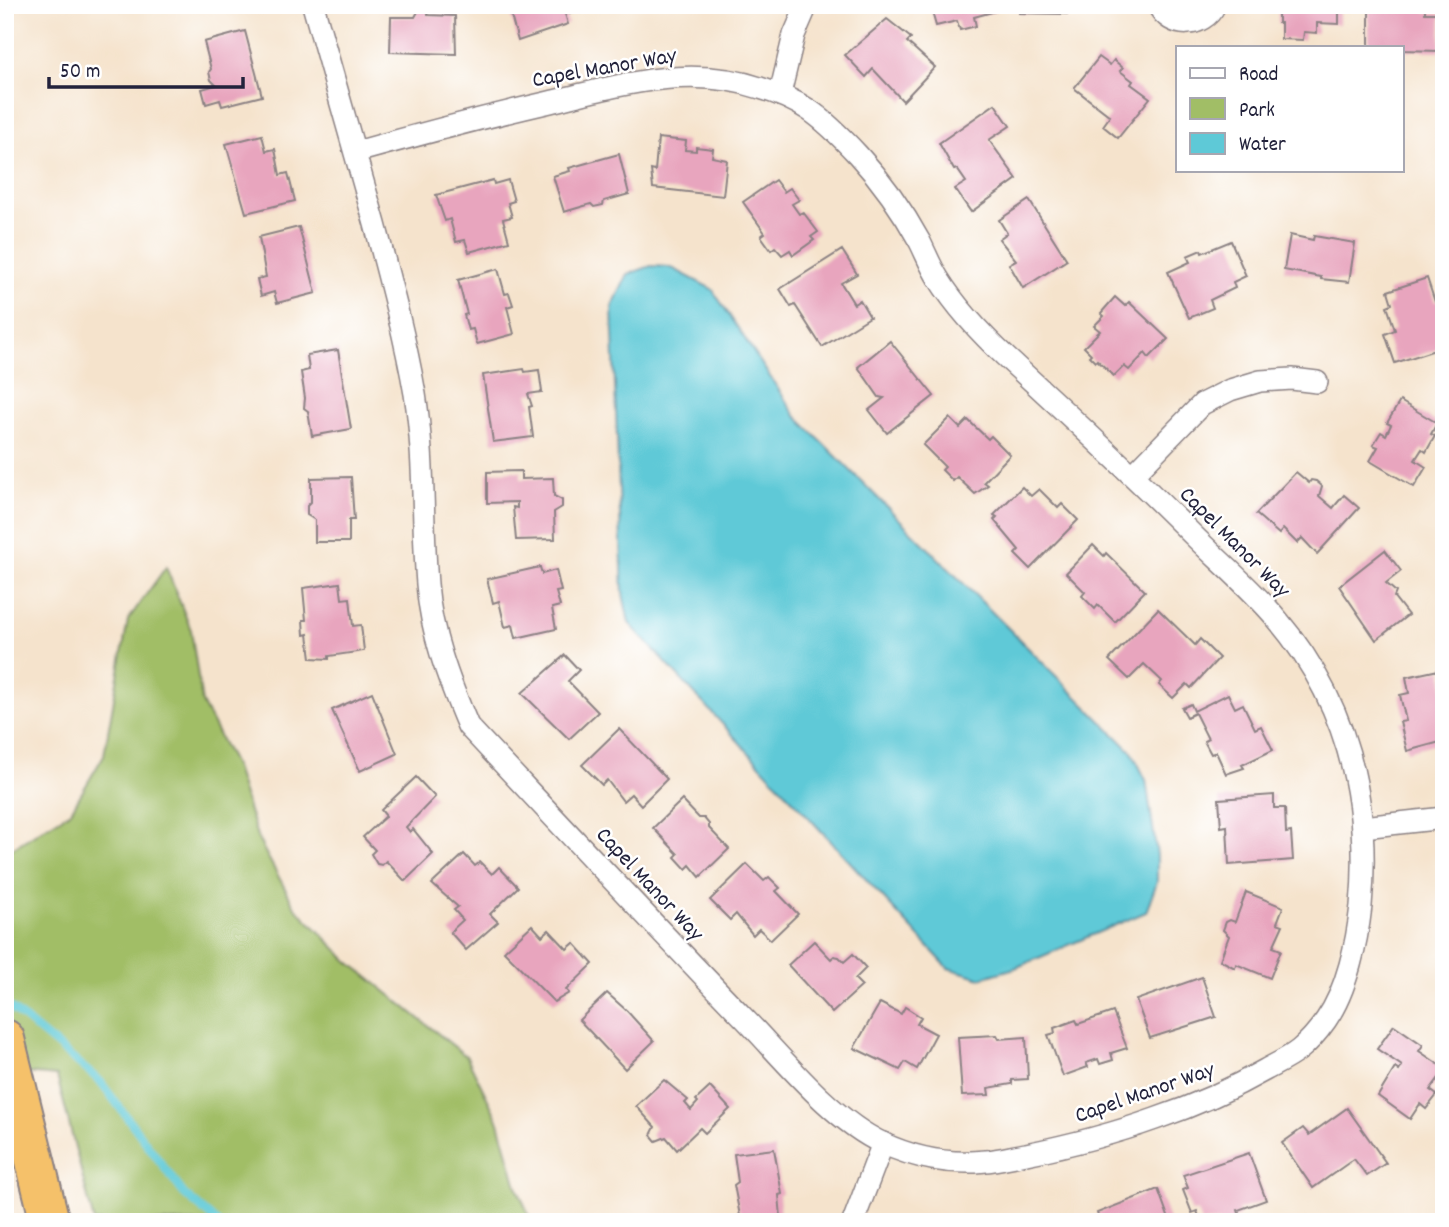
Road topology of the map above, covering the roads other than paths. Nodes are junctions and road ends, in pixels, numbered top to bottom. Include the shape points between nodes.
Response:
1 (313, 5) edge
2 (807, 5) edge
3 (1158, 5) edge
4 (1215, 5) edge
5 (780, 94) junction
6 (356, 152) junction
7 (1317, 382) dead end
8 (1133, 475) junction
9 (1444, 818) edge
10 (1363, 827) junction
11 (6, 1042) edge
12 (883, 1143) junction
13 (50, 1222) edge
14 (853, 1222) edge

1 - 6 street
2 - 5 street via 794,35
3 - 4 street via 1168,18 1188,24 1208,17
5 - 6 street, Capel Manor Way via 712,76 657,79 482,117
5 - 8 street, Capel Manor Way via 812,111 857,154 890,195 937,276 993,345
6 - 12 street, Capel Manor Way via 400,316 415,396 424,478 427,586 435,634 468,726 831,1108
7 - 8 street via 1260,381 1221,394 1202,404
8 - 10 street, Capel Manor Way via 1276,617 1309,661 1345,735
9 - 10 street
10 - 12 street, Capel Manor Way via 1364,874 1351,960 1337,1002 1299,1050 1182,1110 1056,1148 986,1161 951,1162
11 - 13 highway
12 - 14 street

